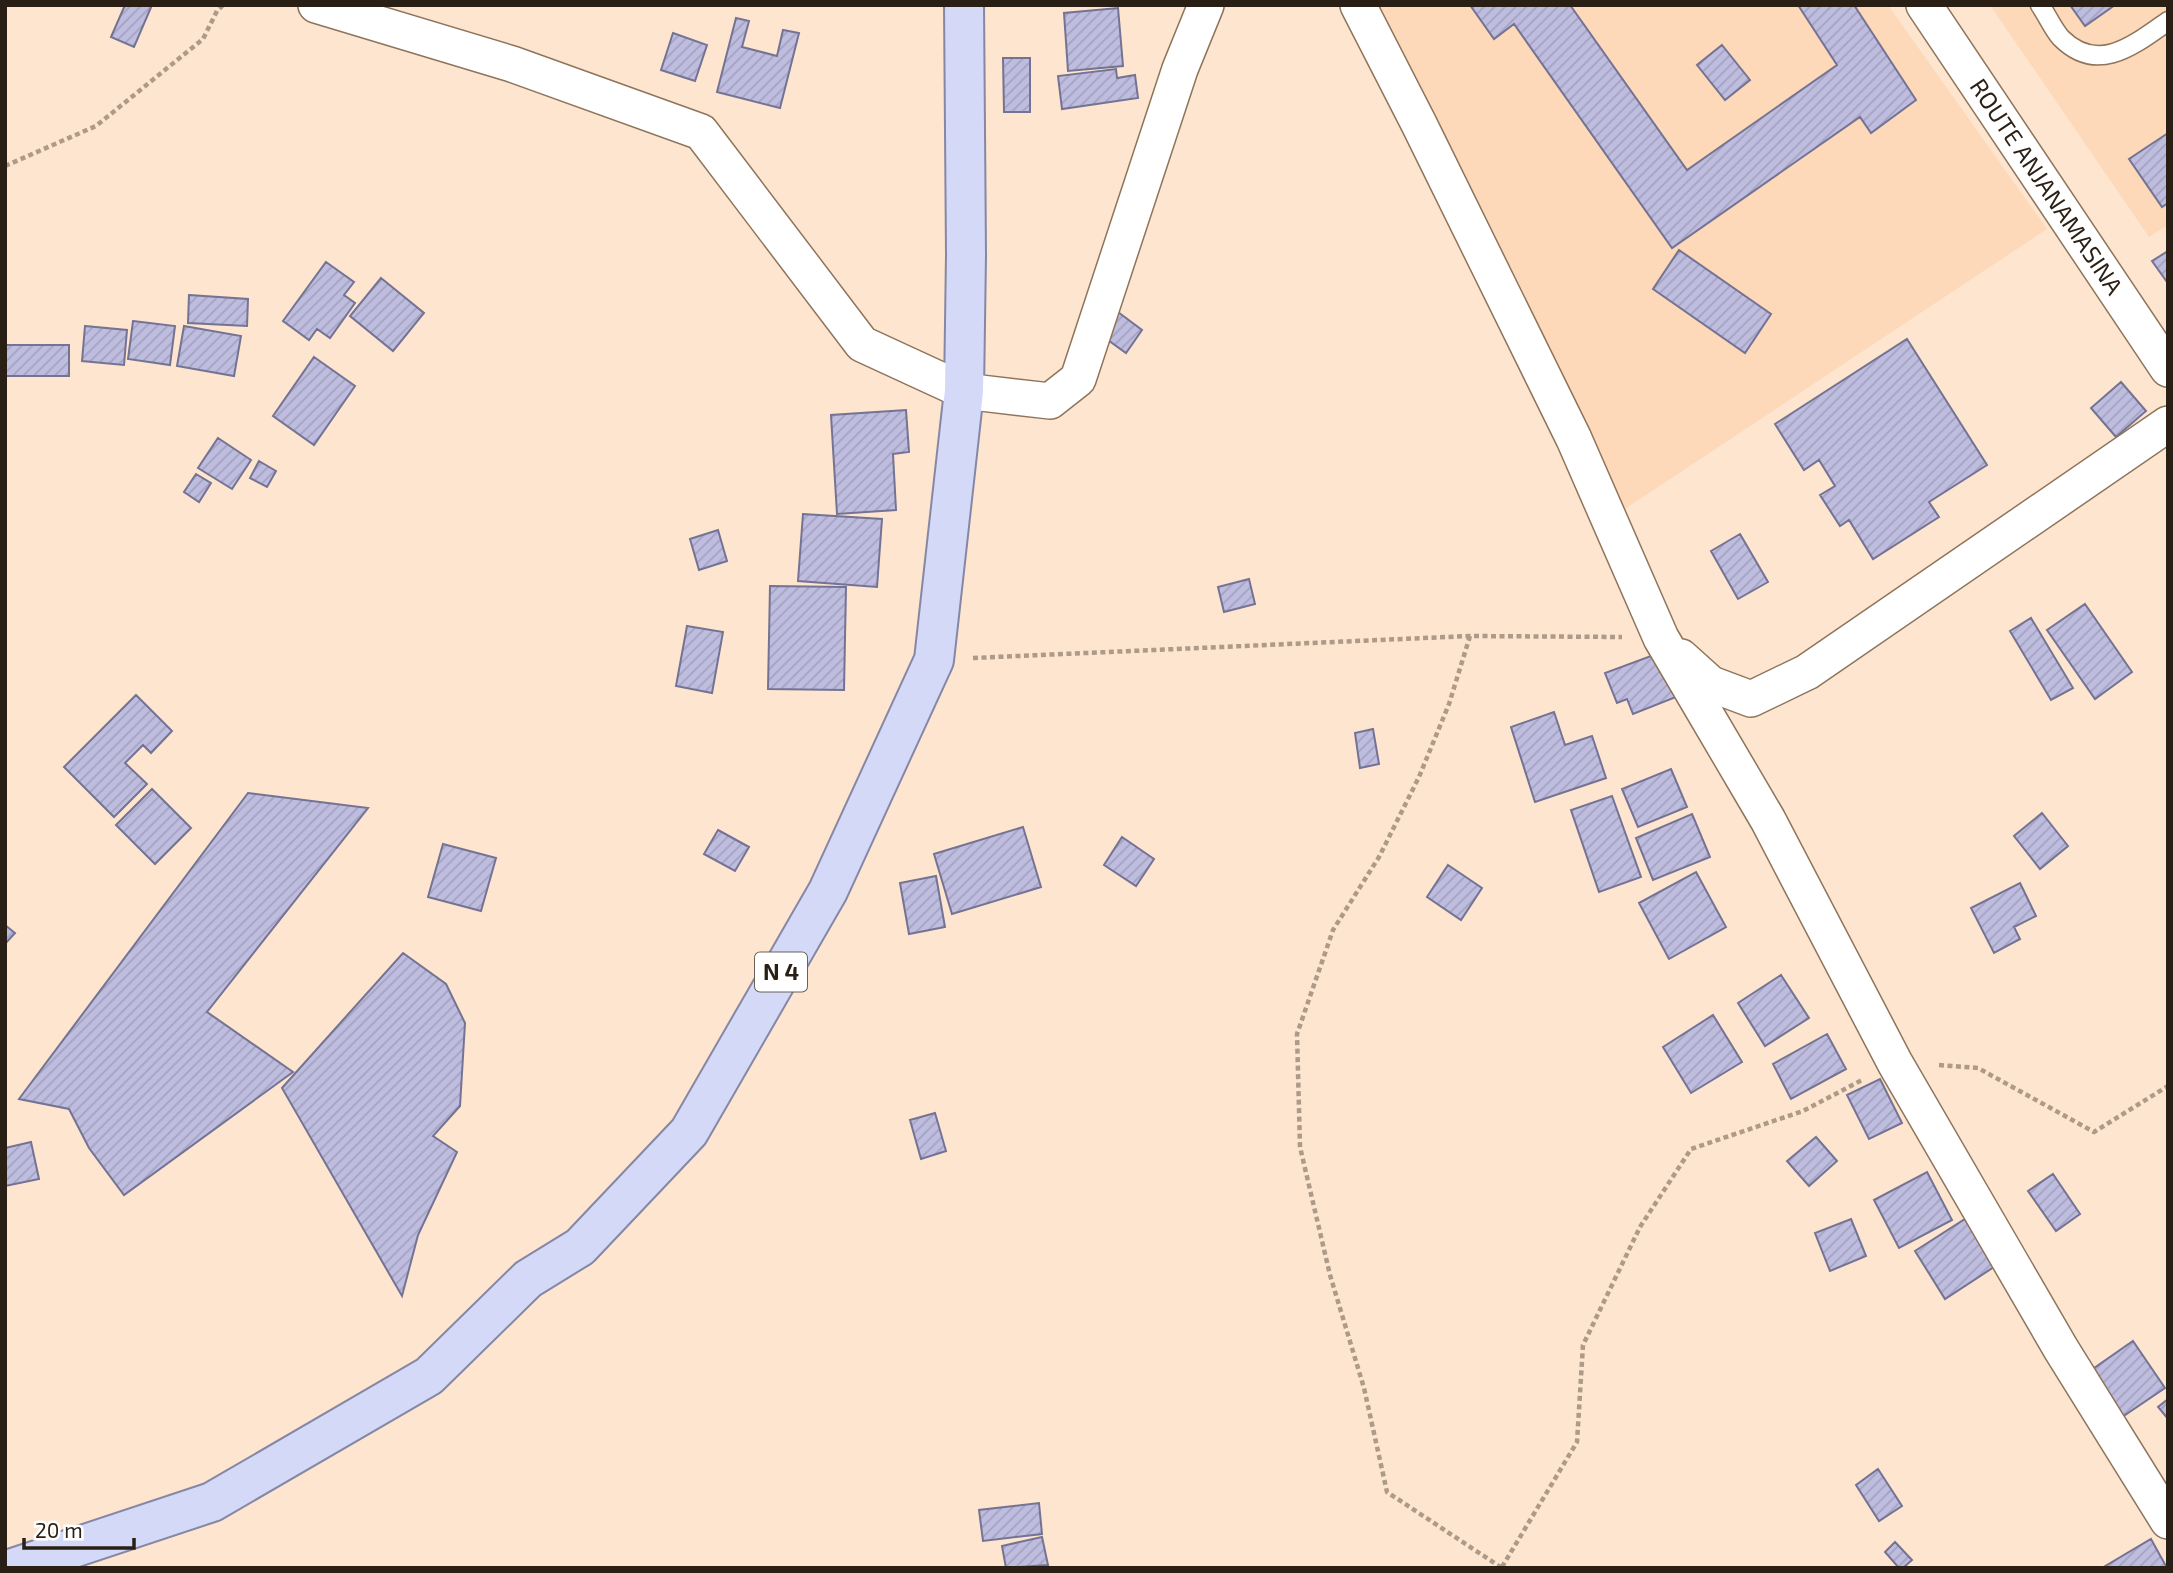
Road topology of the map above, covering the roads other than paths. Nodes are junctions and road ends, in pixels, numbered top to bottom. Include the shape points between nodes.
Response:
1 (316, 5) edge
2 (964, 5) edge
3 (1206, 5) edge
4 (1358, 5) edge
5 (1924, 5) edge
6 (2040, 5) edge
7 (2168, 21) edge
8 (2168, 369) edge
9 (964, 391) junction
10 (2168, 424) edge
11 (1661, 638) junction
12 (2168, 1521) edge
13 (13, 1568) edge

1 - 9 street via 512,64 701,132 862,344
2 - 9 main road, N 4
3 - 9 street via 1180,69 1078,379 1050,401
4 - 11 street via 1574,439
5 - 8 street, ROUTE ANJANAMASINA
6 - 7 lane via 2061,37 2086,55 2111,55
9 - 13 main road, N 4 via 934,660 828,891 689,1132 580,1247 527,1279 429,1376 212,1502
10 - 11 street via 1807,672 1751,699 1711,684
11 - 12 street via 1768,820 1895,1063 2061,1349

